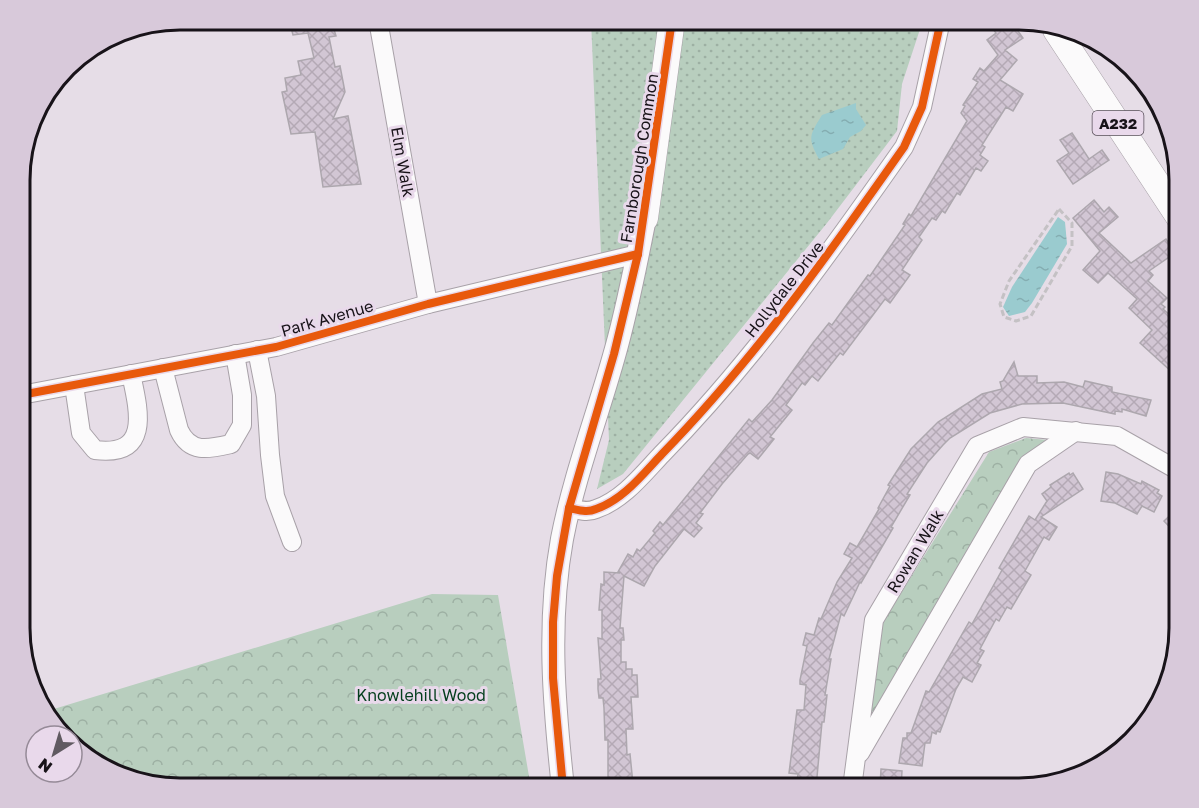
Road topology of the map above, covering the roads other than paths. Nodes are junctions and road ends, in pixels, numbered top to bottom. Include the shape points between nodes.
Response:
1 (380, 30) edge
2 (671, 30) edge
3 (939, 30) edge
4 (1060, 36) edge
5 (1169, 202) edge
6 (645, 218) joint
7 (638, 254) junction
8 (428, 304) junction
9 (257, 350) junction
10 (235, 354) junction
11 (163, 368) junction
12 (131, 374) junction
13 (74, 385) junction
14 (30, 393) edge
15 (1076, 431) junction
16 (1169, 465) edge
17 (569, 508) junction
18 (292, 542) dead end
19 (855, 762) junction
20 (562, 778) edge
21 (853, 778) edge

1 - 8 street, Elm Walk
2 - 6 highway, Farnborough Common
3 - 17 street, Hollydale Drive via 913,130 831,251 732,377 625,492 598,509
4 - 5 highway, A232
6 - 7 main road, Farnborough Common
7 - 8 street, Park Avenue
7 - 17 main road, Farnborough Common via 614,354
8 - 9 street, Park Avenue
9 - 10 street, Park Avenue
9 - 18 street via 266,396 275,496
10 - 11 street, Park Avenue
10 - 11 street via 243,424 231,444 213,448 195,447 183,440
11 - 12 street, Park Avenue
12 - 13 street, Park Avenue
12 - 13 street via 139,411 137,434 126,448 110,452 95,450 81,433
13 - 14 street, Park Avenue
15 - 16 street, Rowan Walk via 1117,436
15 - 19 street, Rowan Walk via 1028,464
15 - 19 street, Rowan Walk via 1023,427 977,446 874,620
17 - 20 main road, Farnborough Common via 553,622 553,678
19 - 21 street, Rowan Walk

